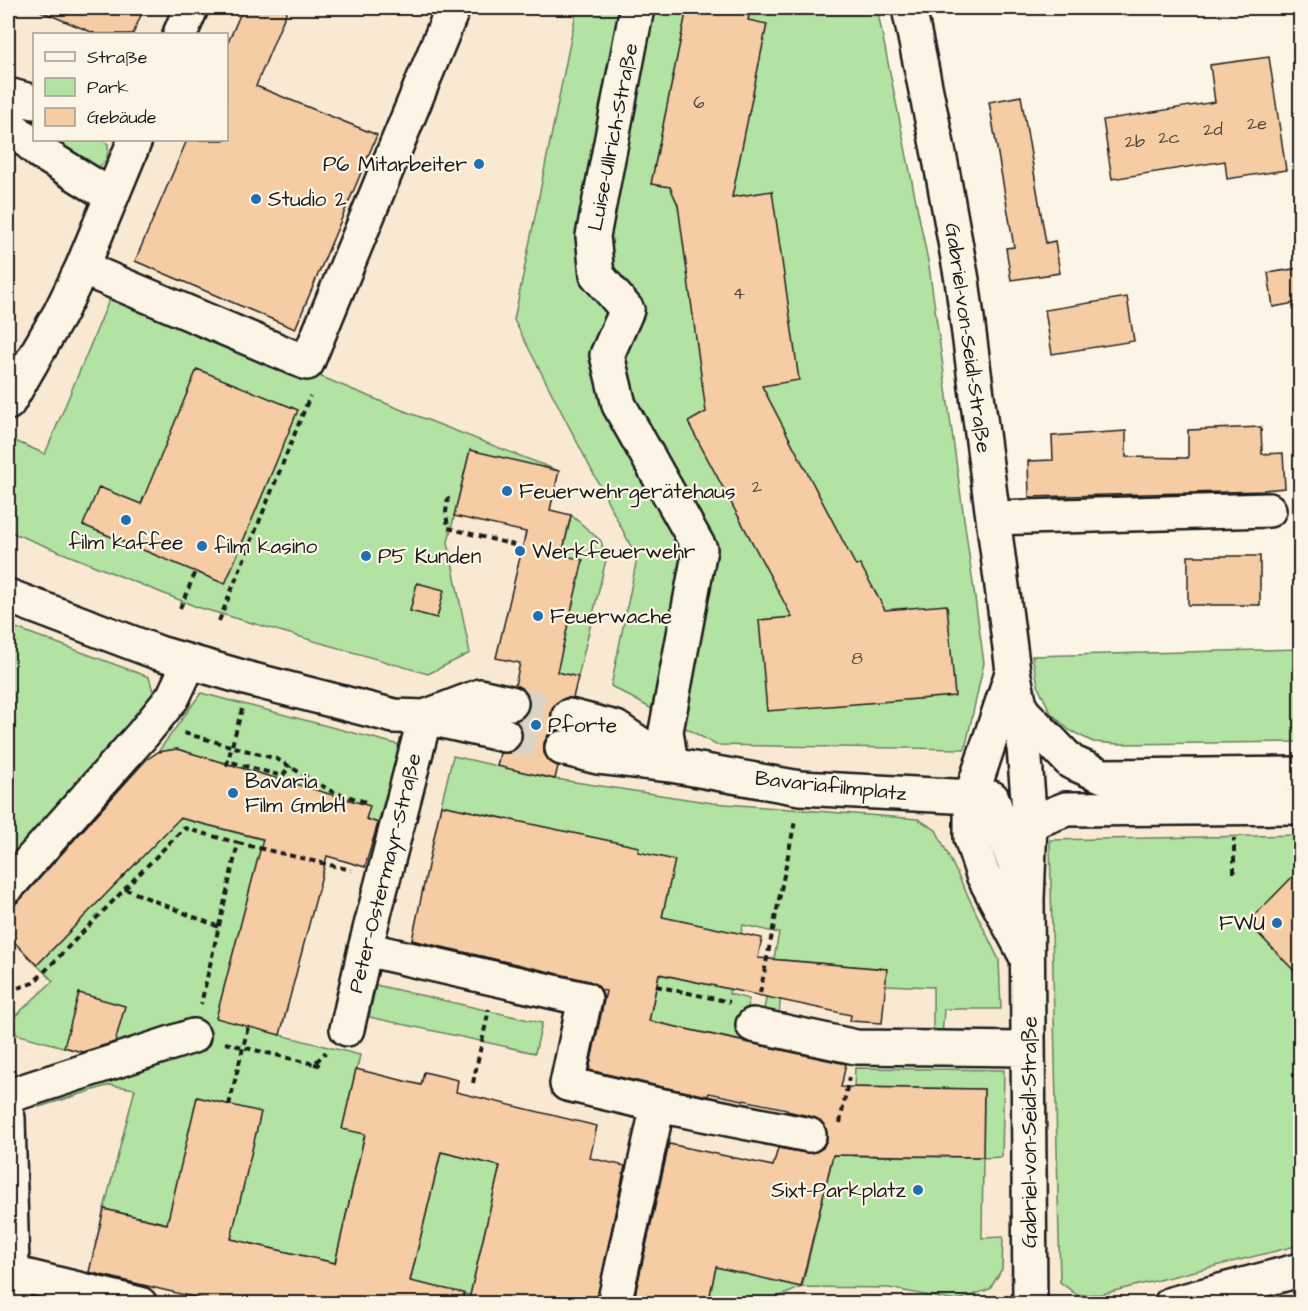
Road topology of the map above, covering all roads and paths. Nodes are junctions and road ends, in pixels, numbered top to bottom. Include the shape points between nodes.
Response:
1 (191, 8) edge
2 (453, 8) edge
3 (637, 8) edge
4 (909, 8) edge
5 (180, 33) edge
6 (8, 95) edge
7 (33, 102) edge
8 (8, 124) edge
9 (130, 141) edge
10 (111, 196) junction
11 (82, 268) junction
12 (8, 403) edge
13 (303, 412) dead end
14 (448, 497) dead end
15 (1269, 510) dead end
16 (993, 518) junction
17 (514, 545) dead end
18 (196, 571) dead end
19 (8, 596) edge
20 (180, 608) dead end
21 (219, 621) dead end
22 (189, 663) junction
23 (1013, 671) junction
24 (244, 700) dead end
25 (495, 700) tunnel mouth
26 (1021, 710) junction
27 (569, 716) tunnel mouth
28 (425, 717) junction
29 (152, 724) junction
30 (504, 735) tunnel mouth
31 (232, 745) junction
32 (562, 748) tunnel mouth
33 (1025, 760) junction
34 (670, 765) junction
35 (291, 766) junction
36 (1300, 774) edge
37 (800, 788) junction
38 (981, 797) junction
39 (1300, 807) edge
40 (400, 811) junction
41 (1030, 823) junction
42 (238, 843) junction
43 (1234, 851) dead end
44 (1234, 873) dead end
45 (382, 878) junction
46 (8, 886) edge
47 (125, 889) junction
48 (1027, 899) junction
49 (219, 927) junction
50 (365, 949) junction
51 (1028, 960) junction
52 (495, 979) junction
53 (656, 986) dead end
54 (8, 991) edge
55 (755, 1016) junction
56 (248, 1027) dead end
57 (347, 1029) joint
58 (194, 1036) junction
59 (856, 1047) junction
60 (243, 1048) junction
61 (1028, 1049) junction
62 (314, 1064) junction
63 (324, 1066) dead end
64 (473, 1083) dead end
65 (8, 1096) edge
66 (658, 1104) junction
67 (229, 1105) dead end
68 (8, 1118) edge
69 (8, 1128) edge
70 (808, 1135) joint
71 (1300, 1270) edge
72 (12, 1288) edge
73 (140, 1304) edge
74 (614, 1304) edge
75 (1030, 1304) edge
76 (1171, 1304) edge

1 - 5 street
2 - 11 street via 307,363
3 - 34 street, Luise-Ullrich-Straße via 593,236 597,275 627,310 607,355 619,405 700,549 666,731
4 - 16 street, Gabriel-von-Seidl-Straße via 962,280
6 - 7 street
8 - 10 street via 39,152
9 - 10 street
10 - 11 street
11 - 12 street
13 - 21 path
14 - 17 path via 448,528
15 - 16 street
16 - 23 street, Gabriel-von-Seidl-Straße
18 - 20 path
19 - 22 street
22 - 28 street via 394,716
22 - 29 street via 173,697
23 - 26 street, Gabriel-von-Seidl-Straße
23 - 38 street, Gabriel-von-Seidl-Straße
24 - 31 path
25 - 28 street
26 - 33 street, Gabriel-von-Seidl-Straße
26 - 36 street via 1071,762 1103,776
27 - 34 street, Bavariafilmplatz via 616,728
28 - 30 street
28 - 40 street, Peter-Ostermayr-Straße
29 - 31 path
29 - 46 street
31 - 35 path
31 - 35 path via 227,764 282,776
32 - 34 street, Bavariafilmplatz via 598,757
33 - 38 street
33 - 41 street, Gabriel-von-Seidl-Straße
34 - 37 street, Bavariafilmplatz
35 - 40 path via 331,790
37 - 38 street, Bavariafilmplatz
37 - 55 path
38 - 48 street, Gabriel-von-Seidl-Straße via 1002,831
38 - 51 street, Gabriel-von-Seidl-Straße via 970,838 983,875
39 - 41 street via 1066,809
40 - 45 street, Peter-Ostermayr-Straße
41 - 48 street, Gabriel-von-Seidl-Straße
42 - 45 path
42 - 47 path via 184,828
42 - 49 path
43 - 44 path
45 - 50 street, Peter-Ostermayr-Straße
47 - 49 path
47 - 54 path via 33,983
48 - 51 street, Gabriel-von-Seidl-Straße
49 - 58 path
50 - 52 street
50 - 57 street, Peter-Ostermayr-Straße
51 - 61 street, Gabriel-von-Seidl-Straße
52 - 64 path
52 - 66 street via 585,999 567,1084
53 - 55 path
55 - 59 street
56 - 60 path
57 - 62 path
58 - 60 path
58 - 65 street
59 - 61 street
59 - 70 path via 840,1123
60 - 62 path
60 - 67 path
61 - 75 street, Gabriel-von-Seidl-Straße
62 - 63 path
66 - 70 street
66 - 74 street
68 - 69 street
69 - 72 street
71 - 76 street
72 - 73 street

